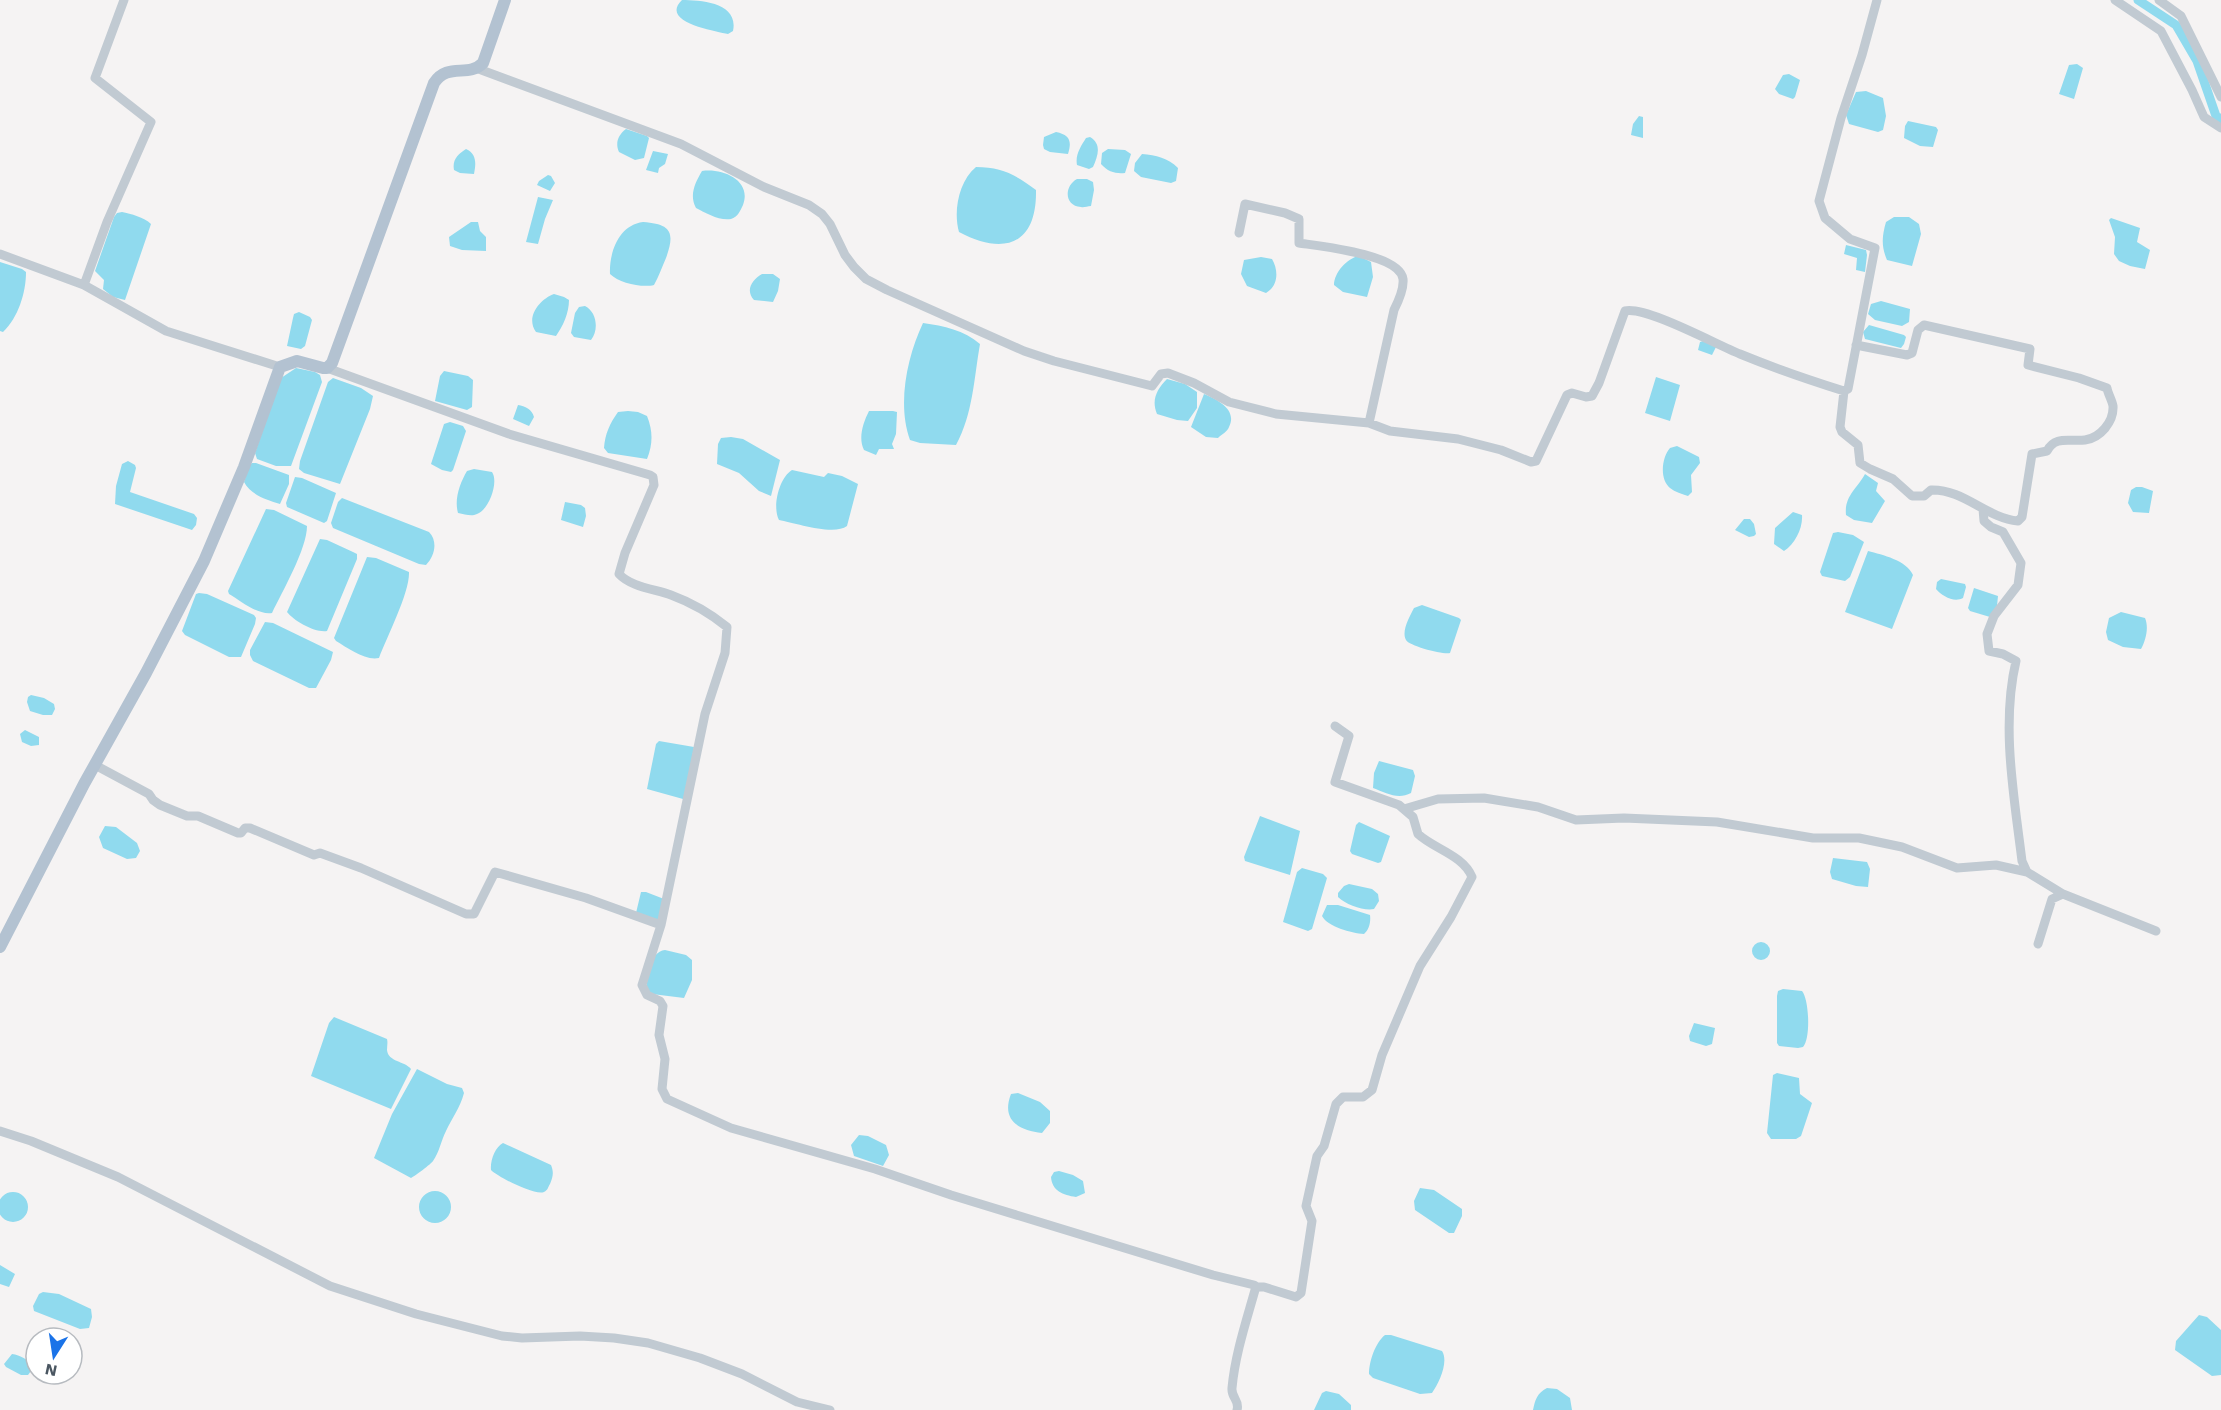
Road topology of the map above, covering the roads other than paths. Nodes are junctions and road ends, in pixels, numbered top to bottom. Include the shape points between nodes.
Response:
1 (124, 0) edge
2 (505, 0) edge
3 (1877, 0) edge
4 (2115, 0) edge
5 (2159, 0) edge
6 (476, 68) junction
7 (2221, 97) edge
8 (2221, 128) edge
9 (1239, 233) dead end
10 (0, 254) edge
11 (84, 285) junction
12 (1856, 345) junction
13 (280, 367) junction
14 (327, 368) junction
15 (1844, 391) junction
16 (1369, 423) junction
17 (1983, 509) junction
18 (1335, 726) dead end
19 (94, 765) junction
20 (1404, 809) junction
21 (2027, 873) junction
22 (2063, 894) junction
23 (661, 925) junction
24 (2156, 931) dead end
25 (2038, 944) dead end
26 (0, 947) edge
27 (0, 1131) edge
28 (1257, 1287) junction
29 (830, 1410) edge
30 (1237, 1410) edge

1 - 11 street via 95,78 152,122 107,222
2 - 6 main road via 485,59
3 - 12 street via 1840,117 1819,201 1825,218 1850,239 1875,248
4 - 8 street via 2161,31 2204,117
5 - 7 street via 2181,16
6 - 14 main road via 444,73 434,83 335,357
6 - 16 street via 681,144 808,205 830,224 845,255 866,279 1024,351 1152,386 1161,374 1168,373 1229,402 1276,414
9 - 16 street via 1245,204 1299,219 1299,243 1376,257 1397,267 1403,278
10 - 11 street
11 - 13 street via 166,331
12 - 15 street via 1848,389
12 - 17 street via 1907,356 1924,325 2030,349 2028,365 2107,388 2113,414 2098,435 2088,440 2062,440 2048,451 2032,454 2025,503 2018,521
13 - 14 main road via 297,361
13 - 19 main road via 204,561
14 - 23 street via 509,434 653,477 654,485 619,574 708,614 727,627 728,634 705,714
15 - 16 street via 1740,354 1632,309 1625,311 1592,396 1567,395 1536,460 1531,462 1458,439 1390,431
15 - 17 street via 1840,427 1858,445 1860,463 1893,479 1912,496 1919,498 1931,490 1943,490
17 - 21 street via 1984,521 2004,532 2021,563 2018,585 1994,616 1987,634 1989,651 2016,660 2010,709 2012,760 2022,861
18 - 20 street via 1348,736 1335,782
19 - 23 street via 148,794 160,805 187,816 198,816 238,833 250,828 314,855 321,853 361,868 466,914 474,914 495,872
19 - 26 main road
20 - 21 street via 1438,799 1484,798 1538,807 1576,820 1717,822 1813,838 1859,838 1902,847 1957,868 1996,865
20 - 28 street via 1413,817 1418,834 1462,862 1471,880 1420,966 1382,1055 1372,1090 1363,1097 1343,1097 1336,1104 1324,1146 1317,1156 1305,1206 1312,1221 1301,1293 1296,1296
21 - 22 street
22 - 24 street
22 - 25 street via 2052,899
23 - 28 street via 642,985 647,995 663,1006 659,1035 665,1059 662,1089 667,1099 731,1128
27 - 29 street via 118,1177 341,1290 502,1336 580,1336 648,1343 700,1358 797,1401
28 - 30 street via 1232,1384

